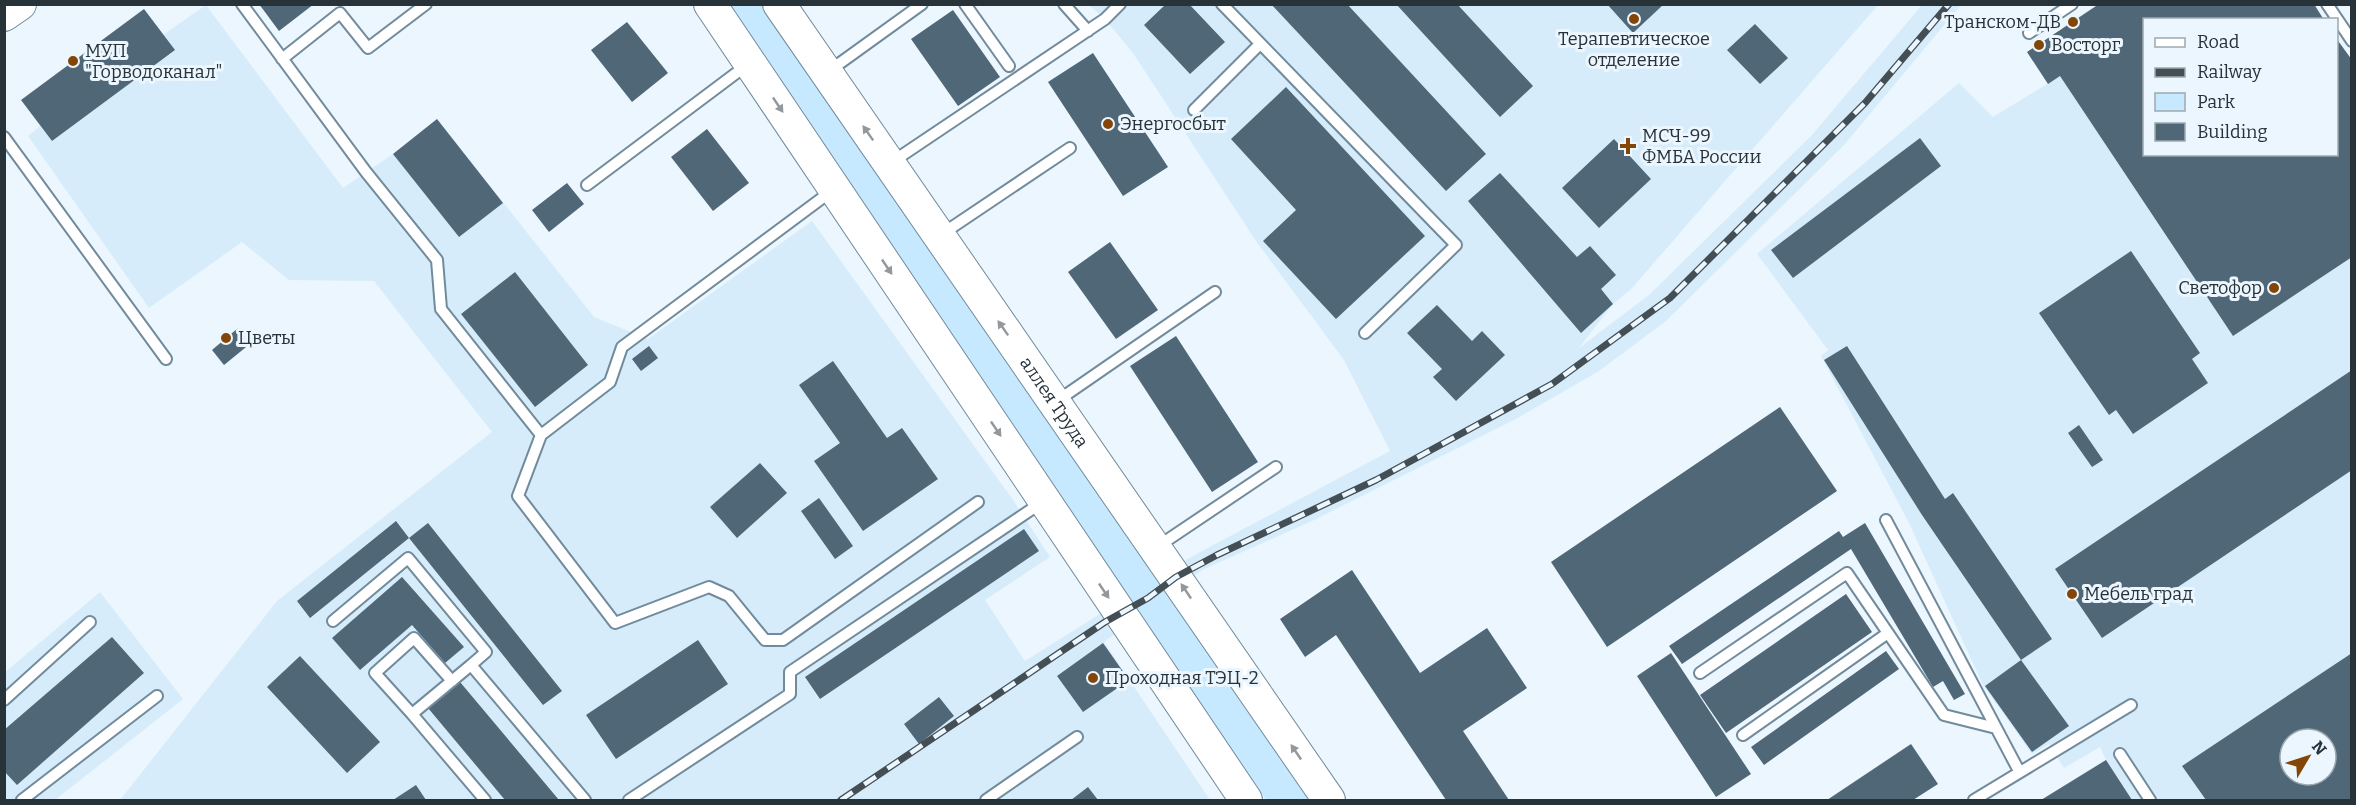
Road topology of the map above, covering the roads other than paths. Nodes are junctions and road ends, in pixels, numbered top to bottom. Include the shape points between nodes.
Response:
1 (20, 4) edge
2 (242, 4) edge
3 (426, 4) edge
4 (710, 4) edge
5 (779, 4) edge
6 (922, 4) edge
7 (965, 4) edge
8 (1064, 4) edge
9 (1120, 4) edge
10 (1222, 4) edge
11 (2072, 4) edge
12 (2327, 4) edge
13 (4, 15) edge
14 (2336, 18) edge
15 (2338, 20) edge
16 (1088, 31) junction
17 (2029, 33) dead end
18 (2352, 41) edge
19 (1260, 44) junction
20 (282, 59) junction
21 (750, 63) junction
22 (1009, 66) dead end
23 (827, 73) junction
24 (1194, 110) dead end
25 (4, 137) edge
26 (1070, 148) dead end
27 (889, 164) junction
28 (587, 185) dead end
29 (834, 189) junction
30 (939, 236) junction
31 (1215, 292) dead end
32 (1365, 333) dead end
33 (166, 358) dead end
34 (1054, 402) junction
35 (541, 435) junction
36 (1276, 467) dead end
37 (1044, 501) junction
38 (978, 502) dead end
39 (1886, 520) dead end
40 (1155, 549) junction
41 (333, 621) dead end
42 (90, 622) dead end
43 (1888, 633) junction
44 (471, 665) junction
45 (1701, 673) dead end
46 (452, 681) junction
47 (157, 696) dead end
48 (4, 700) edge
49 (2131, 705) dead end
50 (412, 714) junction
51 (1996, 728) junction
52 (1743, 735) dead end
53 (1077, 737) dead end
54 (2120, 754) dead end
55 (2019, 771) junction
56 (22, 801) edge
57 (485, 801) edge
58 (585, 801) edge
59 (629, 801) edge
60 (986, 801) edge
61 (1246, 801) edge
62 (1329, 801) edge
63 (1974, 801) edge
64 (2150, 801) edge

1 - 13 street
2 - 20 lane
3 - 20 lane via 368,48 340,13
4 - 21 street
5 - 23 street, аллея Труда
6 - 23 lane
7 - 22 lane
8 - 16 lane
9 - 16 lane
10 - 19 lane
11 - 17 lane
12 - 14 lane
15 - 18 lane
16 - 27 lane
19 - 24 lane
19 - 32 lane via 1456,245
20 - 35 lane via 437,260 441,309
21 - 28 lane
21 -> 29 street
27 -> 23 street, аллея Труда
25 - 33 lane
26 - 30 lane
27 - 30 street, аллея Труда
29 - 35 lane via 621,347 610,382
29 -> 37 street
34 -> 30 street, аллея Труда
31 - 34 lane
34 - 40 street, аллея Труда
35 - 38 lane via 518,496 615,623 709,586 729,596 765,640 783,640
36 - 40 lane
37 - 59 lane via 790,672 790,694
37 -> 61 street
39 - 51 lane
62 -> 40 street, аллея Труда
41 - 44 lane via 408,558 486,652
42 - 48 lane
43 - 45 lane via 1847,573
43 - 51 lane via 1944,715
43 - 52 lane
44 - 46 lane
44 - 58 lane
46 - 50 lane
46 - 50 lane via 414,639 375,673
47 - 56 lane
49 - 55 lane
50 - 57 lane
51 - 55 lane
53 - 60 lane
54 - 64 lane
55 - 63 lane

